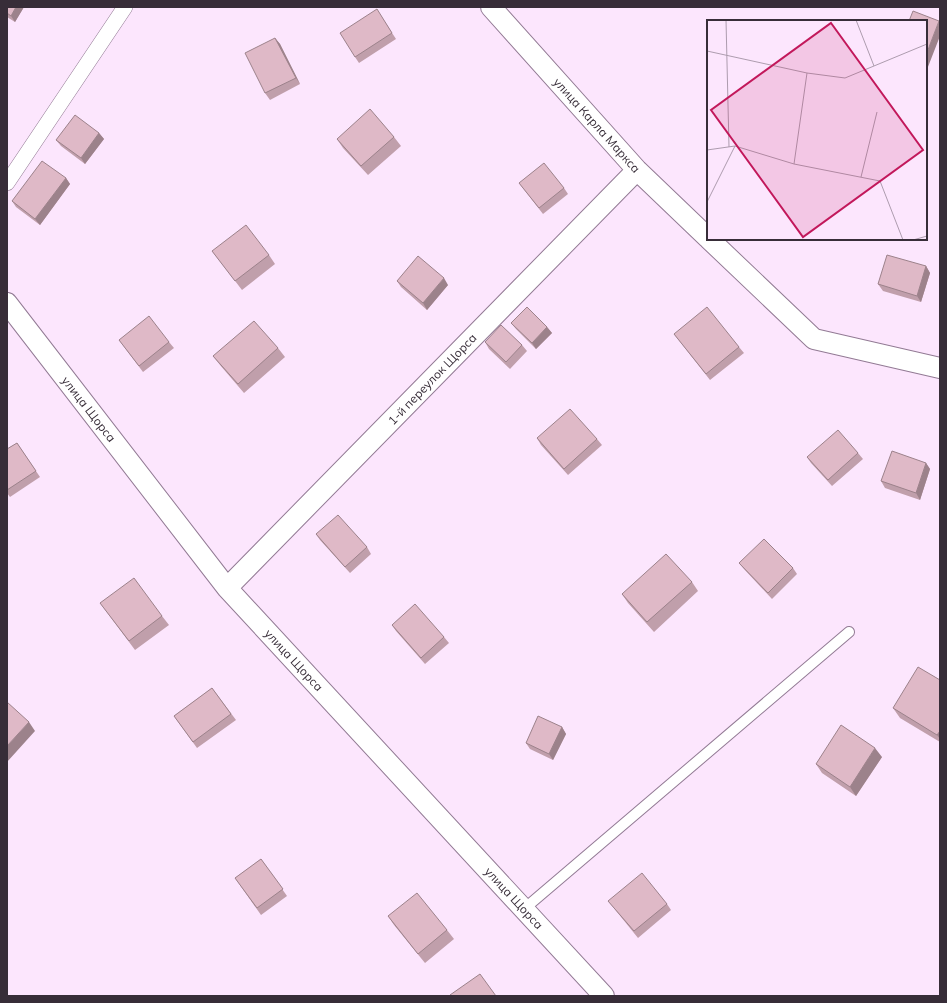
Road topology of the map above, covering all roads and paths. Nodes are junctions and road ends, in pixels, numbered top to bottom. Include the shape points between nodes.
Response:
1 (125, 7) edge
2 (491, 7) edge
3 (637, 170) junction
4 (7, 183) edge
5 (707, 236) edge
6 (711, 240) edge
7 (7, 303) edge
8 (940, 368) edge
9 (227, 588) junction
10 (850, 632) dead end
11 (524, 909) junction
12 (604, 996) edge

1 - 4 street
2 - 3 street, улица Карла Маркса
3 - 5 street, улица Карла Маркса
3 - 9 street, 1-й переулок Щорса
6 - 8 street, улица Карла Маркса via 814,339
7 - 9 street, улица Щорса
9 - 11 street, улица Щорса
10 - 11 lane
11 - 12 street, улица Щорса

